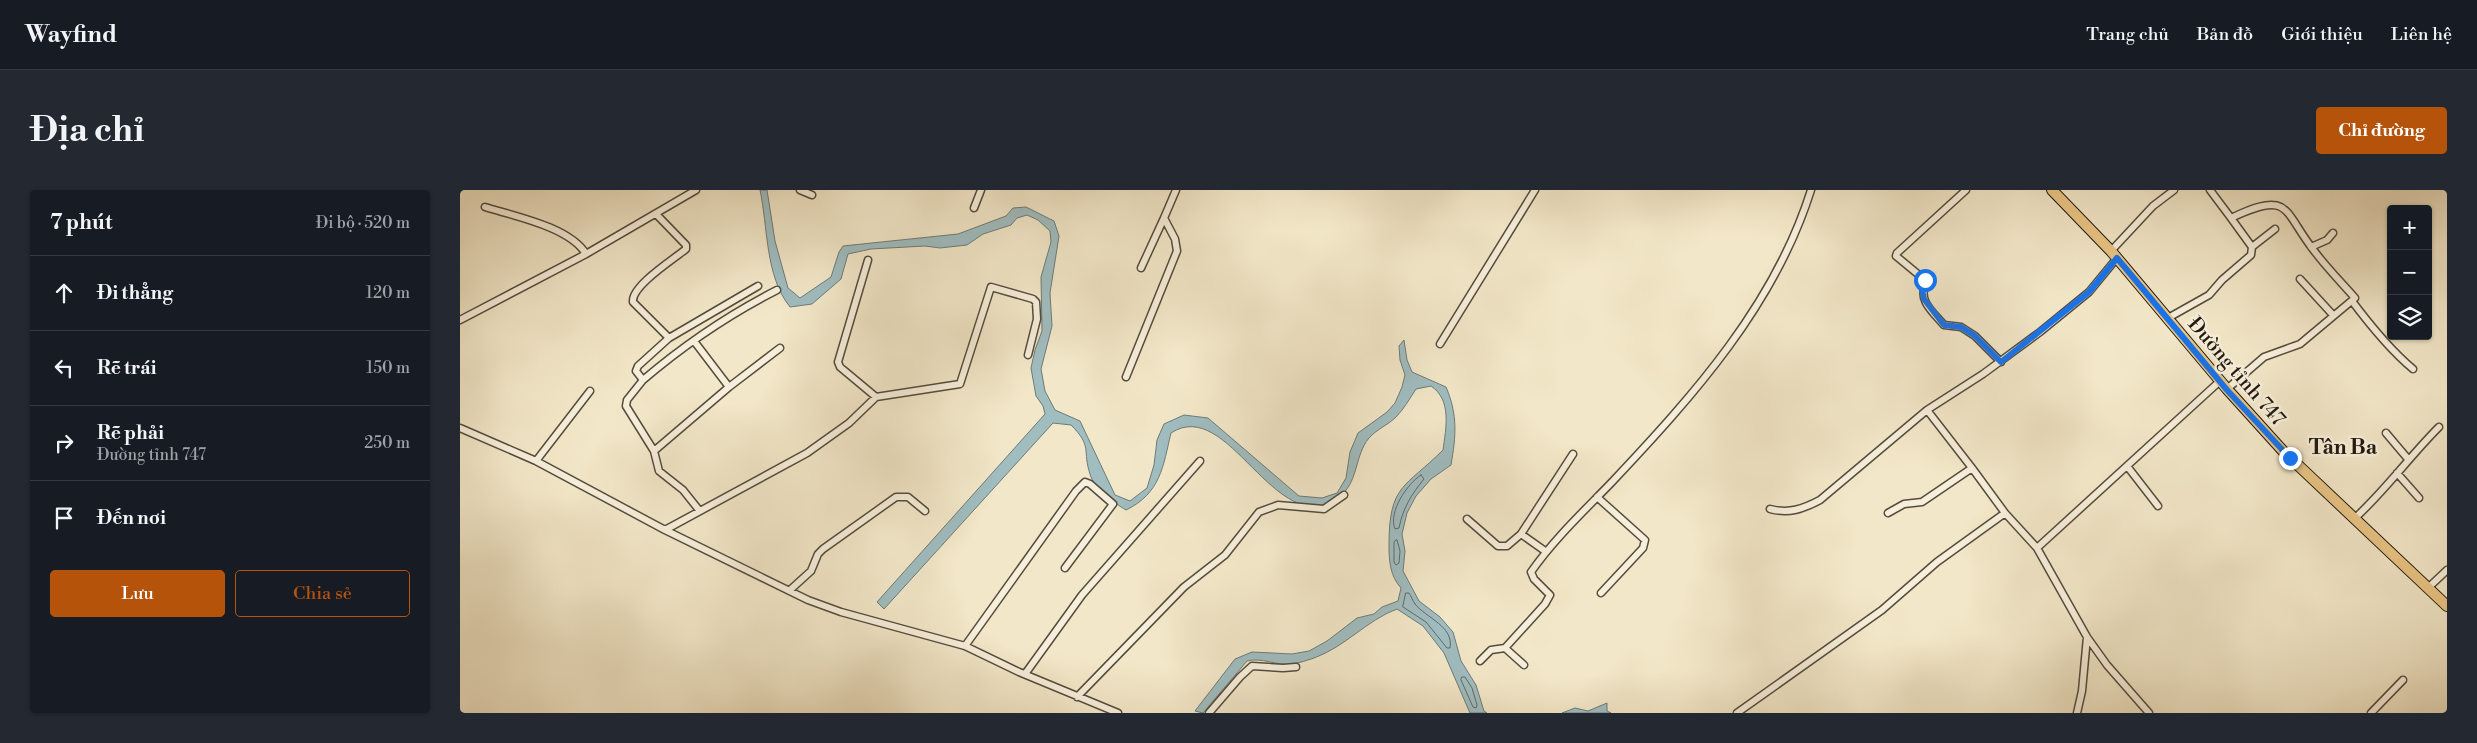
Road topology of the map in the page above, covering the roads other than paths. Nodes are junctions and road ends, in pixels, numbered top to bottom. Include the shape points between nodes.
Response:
1 (696, 190) edge
2 (800, 190) edge
3 (981, 190) edge
4 (1176, 190) edge
5 (1535, 190) edge
6 (1811, 190) edge
7 (1966, 190) edge
8 (2052, 190) edge
9 (2174, 190) edge
10 (2210, 190) edge
11 (812, 195) dead end
12 (2280, 198) dead end
13 (2257, 199) dead end
14 (485, 207) dead end
15 (974, 208) dead end
16 (656, 214) junction
17 (1164, 218) junction
18 (2232, 218) junction
19 (2275, 229) dead end
20 (2333, 232) dead end
21 (2252, 247) junction
22 (2311, 248) junction
23 (586, 254) junction
24 (2114, 254) junction
25 (868, 260) dead end
26 (1141, 268) dead end
27 (2300, 279) dead end
28 (758, 286) dead end
29 (777, 290) dead end
30 (2352, 300) junction
31 (2333, 315) junction
32 (2168, 318) junction
33 (460, 320) edge
34 (669, 338) junction
35 (694, 341) junction
36 (1440, 344) dead end
37 (780, 348) dead end
38 (1028, 355) dead end
39 (2001, 362) junction
40 (2413, 369) dead end
41 (1126, 377) dead end
42 (643, 380) junction
43 (2220, 381) junction
44 (729, 387) junction
45 (2227, 390) junction
46 (590, 391) dead end
47 (876, 397) junction
48 (1928, 410) junction
49 (2439, 427) dead end
50 (460, 428) edge
51 (2386, 433) dead end
52 (654, 451) junction
53 (1573, 454) dead end
54 (2408, 459) junction
55 (536, 461) junction
56 (1200, 461) dead end
57 (2127, 466) junction
58 (1972, 468) junction
59 (2397, 473) junction
60 (1344, 495) dead end
61 (1596, 497) junction
62 (2419, 498) dead end
63 (2158, 506) dead end
64 (1770, 509) dead end
65 (699, 510) junction
66 (925, 511) dead end
67 (1888, 513) dead end
68 (2004, 513) junction
69 (1467, 519) dead end
70 (2354, 520) junction
71 (665, 530) junction
72 (1521, 534) junction
73 (2037, 548) junction
74 (1545, 552) junction
75 (1065, 568) dead end
76 (2447, 570) edge
77 (2428, 588) junction
78 (790, 590) junction
79 (1601, 593) dead end
80 (2447, 606) edge
81 (2087, 637) junction
82 (965, 646) junction
83 (1505, 648) junction
84 (1480, 660) dead end
85 (1524, 665) dead end
86 (1296, 666) dead end
87 (1024, 674) junction
88 (2404, 680) dead end
89 (1077, 697) junction
90 (1118, 713) edge
91 (1209, 713) edge
92 (1736, 713) edge
93 (2077, 713) edge
94 (2149, 713) edge
95 (2371, 713) edge

1 - 16 street
2 - 11 street
3 - 15 street
4 - 17 street
5 - 36 street
6 - 61 street via 1795,235 1753,313 1721,358
7 - 39 street via 1925,225 1896,256 1925,280 1924,299 1944,325 1961,327 1975,336
8 - 24 main road, Đường tỉnh 747
9 - 24 street via 2153,206
10 - 18 street
12 - 22 street via 2291,209
13 - 18 street
14 - 23 street via 561,232 580,244
16 - 23 street
16 - 34 street via 686,245 686,249 655,272 635,292 633,302
17 - 26 street
17 - 41 street via 1175,239 1177,251
18 - 21 street
19 - 21 street
20 - 22 street via 2327,240
21 - 32 street via 2251,255 2209,295
22 - 30 street via 2355,298
23 - 33 street
24 - 32 main road, Đường tỉnh 747
24 - 39 street via 2089,292
25 - 47 street via 838,362
27 - 31 street
28 - 34 street
29 - 35 street
30 - 31 street
30 - 40 street via 2376,333
31 - 45 street via 2300,344 2264,357
32 - 43 main road, Đường tỉnh 747
34 - 42 street via 638,366 636,371
35 - 42 street
35 - 44 street
37 - 44 street
38 - 47 street via 1037,320 1036,302 1033,298 991,287 960,384
39 - 48 street
42 - 52 street via 626,406
43 - 45 main road, Đường tỉnh 747
43 - 57 street
44 - 52 street
45 - 70 main road, Đường tỉnh 747
46 - 55 street
47 - 65 street via 849,423 807,453
48 - 58 street
48 - 64 street via 1820,500 1792,512
49 - 54 street
50 - 55 street
51 - 54 street
52 - 65 street via 659,471 683,490
53 - 72 street
54 - 59 street
55 - 71 street
56 - 87 street via 1082,595
57 - 63 street
57 - 73 street
58 - 67 street via 1922,502 1904,504
58 - 68 street
59 - 62 street
59 - 70 street
60 - 89 street via 1324,509 1278,505 1259,512 1225,555 1184,587
61 - 74 street
61 - 79 street via 1645,540 1643,548
65 - 71 street
66 - 78 street via 908,497 896,497 818,554 811,571
68 - 73 street
68 - 92 street via 1937,562 1882,610
69 - 72 street via 1498,546 1507,546
70 - 77 main road, Đường tỉnh 747
71 - 78 street
72 - 74 street
73 - 81 street
74 - 83 street via 1531,576 1550,598
75 - 82 street via 1113,504 1085,482
76 - 77 street
77 - 80 main road, Đường tỉnh 747
78 - 82 street via 841,612
81 - 93 street
81 - 94 street via 2107,666
82 - 87 street
83 - 84 street via 1491,650
83 - 85 street
86 - 91 street via 1252,666
87 - 89 street
88 - 95 street
89 - 90 street

